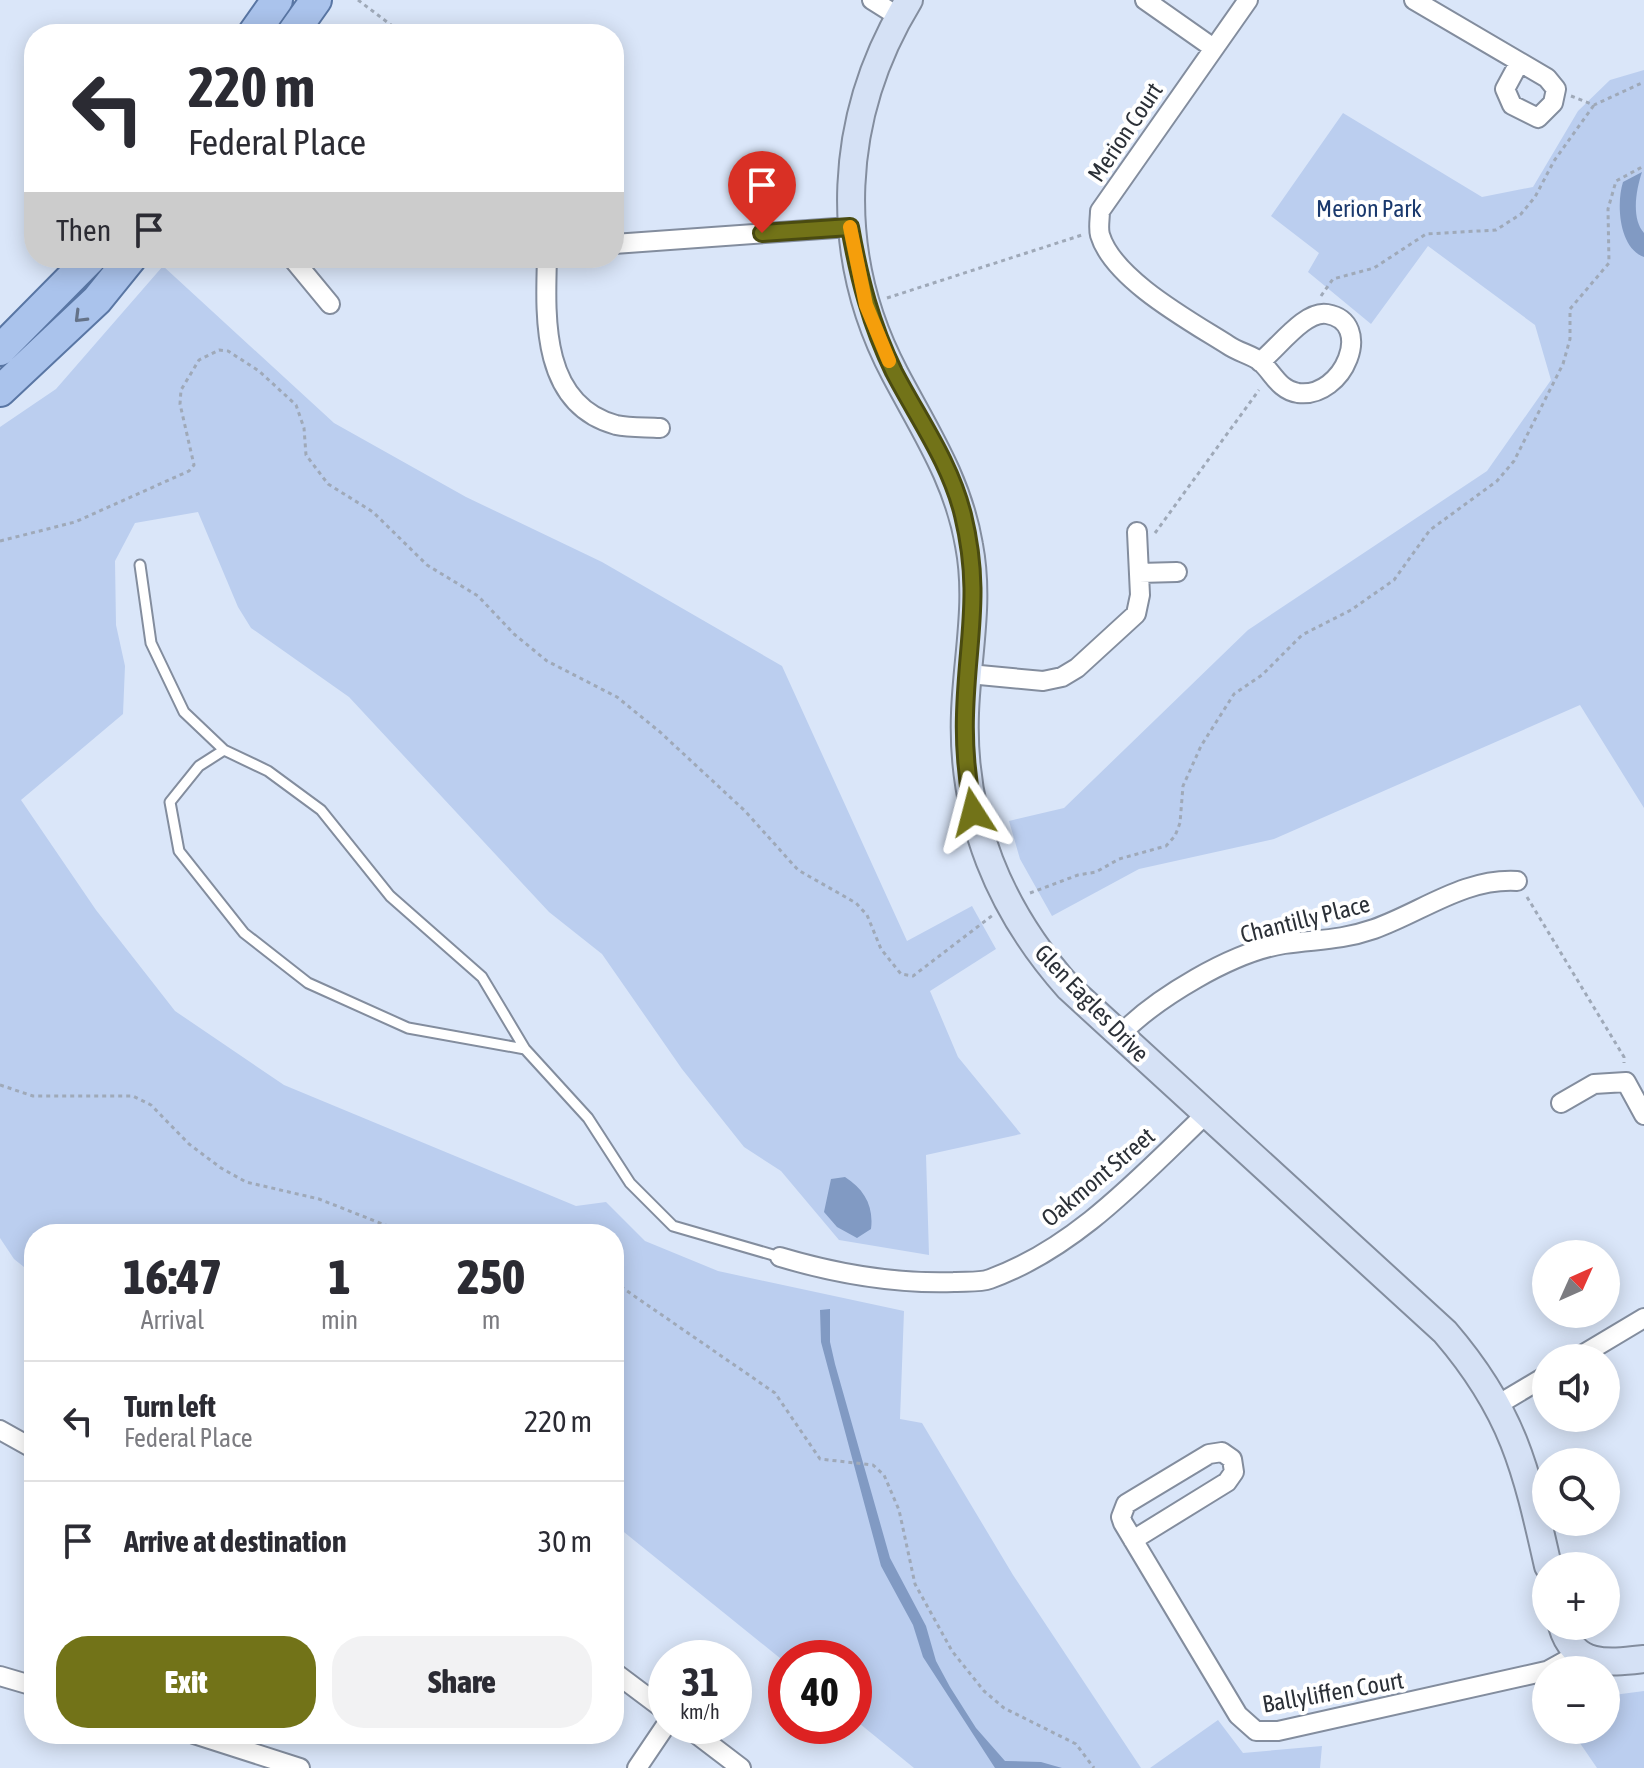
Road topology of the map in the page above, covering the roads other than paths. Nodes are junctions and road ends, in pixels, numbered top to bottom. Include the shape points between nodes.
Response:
1 (277, 0) edge
2 (316, 0) edge
3 (872, 0) edge
4 (1145, 0) edge
5 (1248, 0) edge
6 (1414, 0) edge
7 (904, 9) edge
8 (260, 24) edge
9 (299, 24) edge
10 (1212, 47) junction
11 (1519, 63) junction
12 (850, 227) junction
13 (624, 243) edge
14 (81, 268) edge
15 (122, 268) edge
16 (300, 268) edge
17 (547, 268) edge
18 (330, 304) dead end
19 (0, 350) edge
20 (1265, 368) junction
21 (0, 391) edge
22 (660, 428) dead end
23 (1137, 532) road end
24 (140, 565) dead end
25 (1177, 572) dead end
26 (1139, 573) junction
27 (969, 674) junction
28 (224, 750) junction
29 (1517, 881) road end
30 (1120, 1035) junction
31 (525, 1049) junction
32 (1561, 1103) dead end
33 (1206, 1114) junction
34 (1644, 1115) edge
35 (780, 1257) joint
36 (1644, 1318) edge
37 (1600, 1344) edge
38 (1532, 1384) edge
39 (1499, 1404) junction
40 (0, 1430) edge
41 (24, 1443) edge
42 (1133, 1540) junction
43 (1545, 1552) edge
44 (1567, 1640) edge
45 (1578, 1654) junction
46 (1574, 1656) edge
47 (1644, 1659) edge
48 (1532, 1675) edge
49 (0, 1676) edge
50 (624, 1680) edge
51 (24, 1683) edge
52 (648, 1698) edge
53 (225, 1744) edge
54 (653, 1744) edge
55 (710, 1744) edge
56 (300, 1768) edge
57 (637, 1768) edge
58 (741, 1768) edge

1 - 8 main road
2 - 9 main road
3 - 7 street
4 - 10 street
5 - 10 street, Merion Court
6 - 11 street
7 - 12 street, Glen Eagles Drive via 872,73 855,135
10 - 20 street, Merion Court via 1100,211 1099,232 1126,275
11 - 11 street via 1556,89 1553,103 1538,118 1512,105 1505,89
12 - 13 street
12 - 27 street, Glen Eagles Drive via 866,305 879,339 938,448 962,513 975,585
14 - 19 main road
15 -> 21 main road via 64,333
16 - 18 street
17 - 22 street via 552,361 563,388 597,417 617,425
20 - 20 street via 1305,317 1331,314 1350,336 1349,360 1336,379 1317,390 1297,393 1277,383
23 - 26 street
24 - 28 lane via 151,643 184,712
25 - 26 street
26 - 27 street via 1136,614 1070,673 1043,681
27 - 30 street, Glen Eagles Drive via 965,744 981,843 1008,905 1045,961
28 - 31 lane via 268,771 321,810 390,896 482,977
28 - 31 lane via 199,766 170,802 179,851 244,933 308,983 408,1028
29 - 30 street, Chantilly Place via 1481,883 1374,929 1327,942 1282,944 1222,966 1150,1006
30 - 33 street, Glen Eagles Drive
31 - 35 lane via 588,1118 630,1183 673,1226
32 - 34 street via 1594,1084 1626,1082
33 - 35 street, Oakmont Street via 1104,1209 1054,1247 987,1280 914,1283 827,1271
33 - 39 street, Glen Eagles Drive via 1445,1332
36 - 37 street
38 - 39 street
39 - 43 street, Glen Eagles Drive via 1527,1471
40 - 41 street
42 - 42 street, Ballyliffen Court via 1227,1482 1234,1472 1232,1459 1222,1452 1209,1454 1126,1504 1121,1517
42 - 48 street, Ballyliffen Court via 1238,1715 1256,1731 1278,1731
44 - 45 street
45 - 46 street, Ballyliffen Court
45 - 47 street via 1594,1662
49 - 51 street
50 - 52 street
53 - 56 street
54 - 57 street
55 - 58 street

